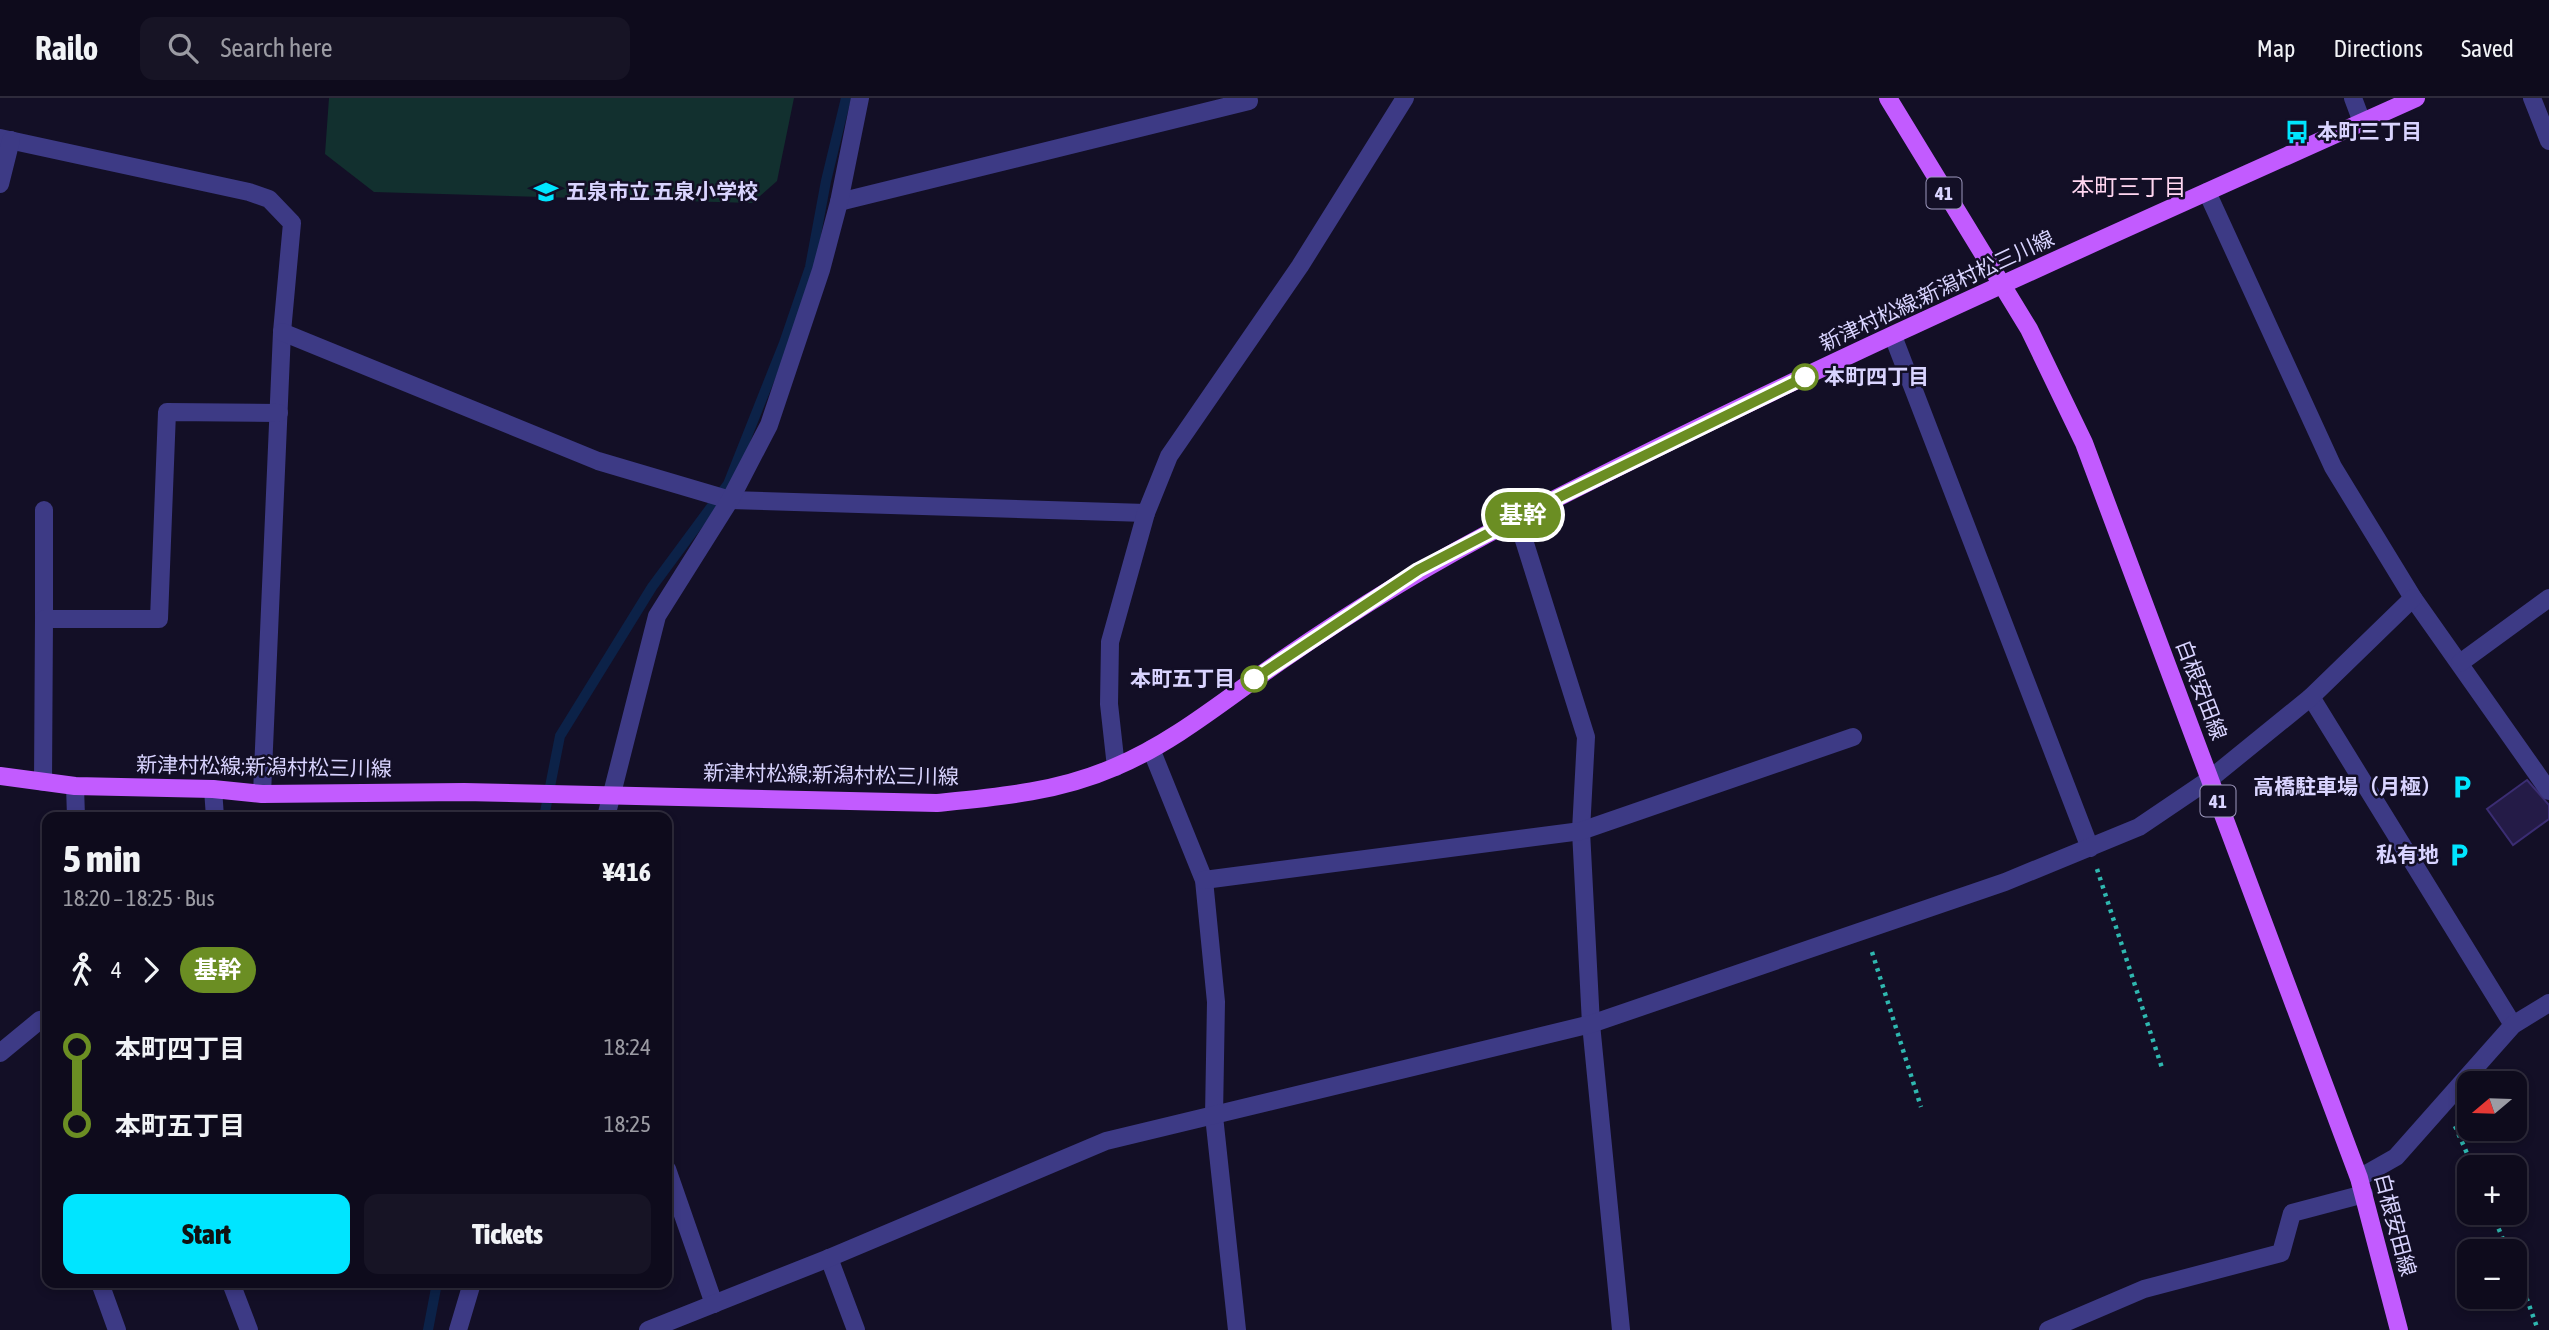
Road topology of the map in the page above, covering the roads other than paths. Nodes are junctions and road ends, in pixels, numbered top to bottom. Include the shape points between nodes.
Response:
1 (860, 98) edge
2 (1248, 98) edge
3 (1405, 98) edge
4 (1888, 98) edge
5 (2353, 98) edge
6 (2416, 98) edge
7 (2532, 98) edge
8 (2362, 122) junction
9 (6, 139) edge
10 (2549, 141) edge
11 (0, 184) edge
12 (2207, 192) junction
13 (839, 202) junction
14 (2003, 286) junction
15 (282, 332) junction
16 (1893, 336) junction
17 (279, 414) junction
18 (730, 500) junction
19 (44, 510) dead end
20 (1146, 513) junction
21 (1517, 518) junction
22 (2413, 598) junction
23 (2549, 598) edge
24 (44, 619) junction
25 (2460, 663) junction
26 (2311, 697) junction
27 (1853, 737) dead end
28 (1151, 749) junction
29 (1116, 767) junction
30 (0, 776) edge
31 (2210, 779) junction
32 (43, 782) junction
33 (75, 786) junction
34 (213, 789) junction
35 (2549, 791) edge
36 (262, 794) junction
37 (613, 794) junction
38 (76, 812) edge
39 (215, 812) edge
40 (608, 812) edge
41 (1581, 831) junction
42 (2090, 848) junction
43 (1204, 880) junction
44 (2549, 1003) edge
45 (42, 1020) edge
46 (1591, 1024) junction
47 (2513, 1026) junction
48 (0, 1053) edge
49 (1214, 1116) junction
50 (672, 1183) edge
51 (2362, 1186) junction
52 (829, 1258) junction
53 (102, 1288) edge
54 (233, 1288) edge
55 (471, 1288) edge
56 (714, 1304) junction
57 (117, 1330) edge
58 (249, 1330) edge
59 (458, 1330) edge
60 (648, 1330) edge
61 (856, 1330) edge
62 (1237, 1330) edge
63 (1621, 1330) edge
64 (2048, 1330) edge
65 (2399, 1330) edge

1 - 13 street
2 - 13 street
3 - 20 street via 1300,266 1169,456
4 - 14 main road, 白根安田線 / 41
5 - 8 street
6 - 8 main road, 新津村松線;新潟村松三川線
7 - 10 street
8 - 12 main road, 新津村松線;新潟村松三川線
9 - 11 street
9 - 15 street via 269,199 292,223
12 - 14 main road, 新津村松線;新潟村松三川線
12 - 22 street via 2333,467
13 - 18 street via 769,425
14 - 16 main road, 新津村松線;新潟村松三川線
14 - 31 main road, 白根安田線 / 41 via 2084,443
15 - 17 street
15 - 18 street via 598,461
16 - 21 main road, 新津村松線;新潟村松三川線
16 - 42 street
17 - 24 street via 167,412 159,619
17 - 36 street
18 - 20 street
18 - 37 street via 657,616
19 - 24 street
20 - 29 street via 1110,642 1109,704
21 - 28 main road, 新津村松線;新潟村松三川線 via 1418,570
21 - 41 street via 1586,737
22 - 25 street
22 - 26 street
23 - 25 street
24 - 32 street
25 - 35 street
26 - 31 street
26 - 47 street
27 - 41 street
28 - 29 main road, 新津村松線;新潟村松三川線
28 - 43 street
29 - 37 main road, 新津村松線;新潟村松三川線 via 1073,783 1019,794 937,803
30 - 32 main road, 新津村松線;新潟村松三川線
31 - 42 street via 2139,828
31 - 51 main road, 白根安田線 / 41
32 - 33 main road, 新津村松線;新潟村松三川線
33 - 34 main road, 新津村松線;新潟村松三川線
33 - 38 street
34 - 36 main road, 新津村松線;新潟村松三川線
34 - 39 street
36 - 37 main road, 新津村松線;新潟村松三川線
37 - 40 street
41 - 43 street
41 - 46 street
42 - 46 street via 2005,882
43 - 49 street via 1216,1002
44 - 47 street
45 - 48 street
46 - 49 street
46 - 63 street
47 - 51 street via 2396,1157
49 - 52 street via 1105,1141
49 - 62 street
50 - 56 street
51 - 64 street via 2292,1213 2281,1253 2144,1289
51 - 65 main road, 白根安田線 / 41
52 - 56 street
52 - 61 street
53 - 57 street
54 - 58 street
55 - 59 street
56 - 60 street

